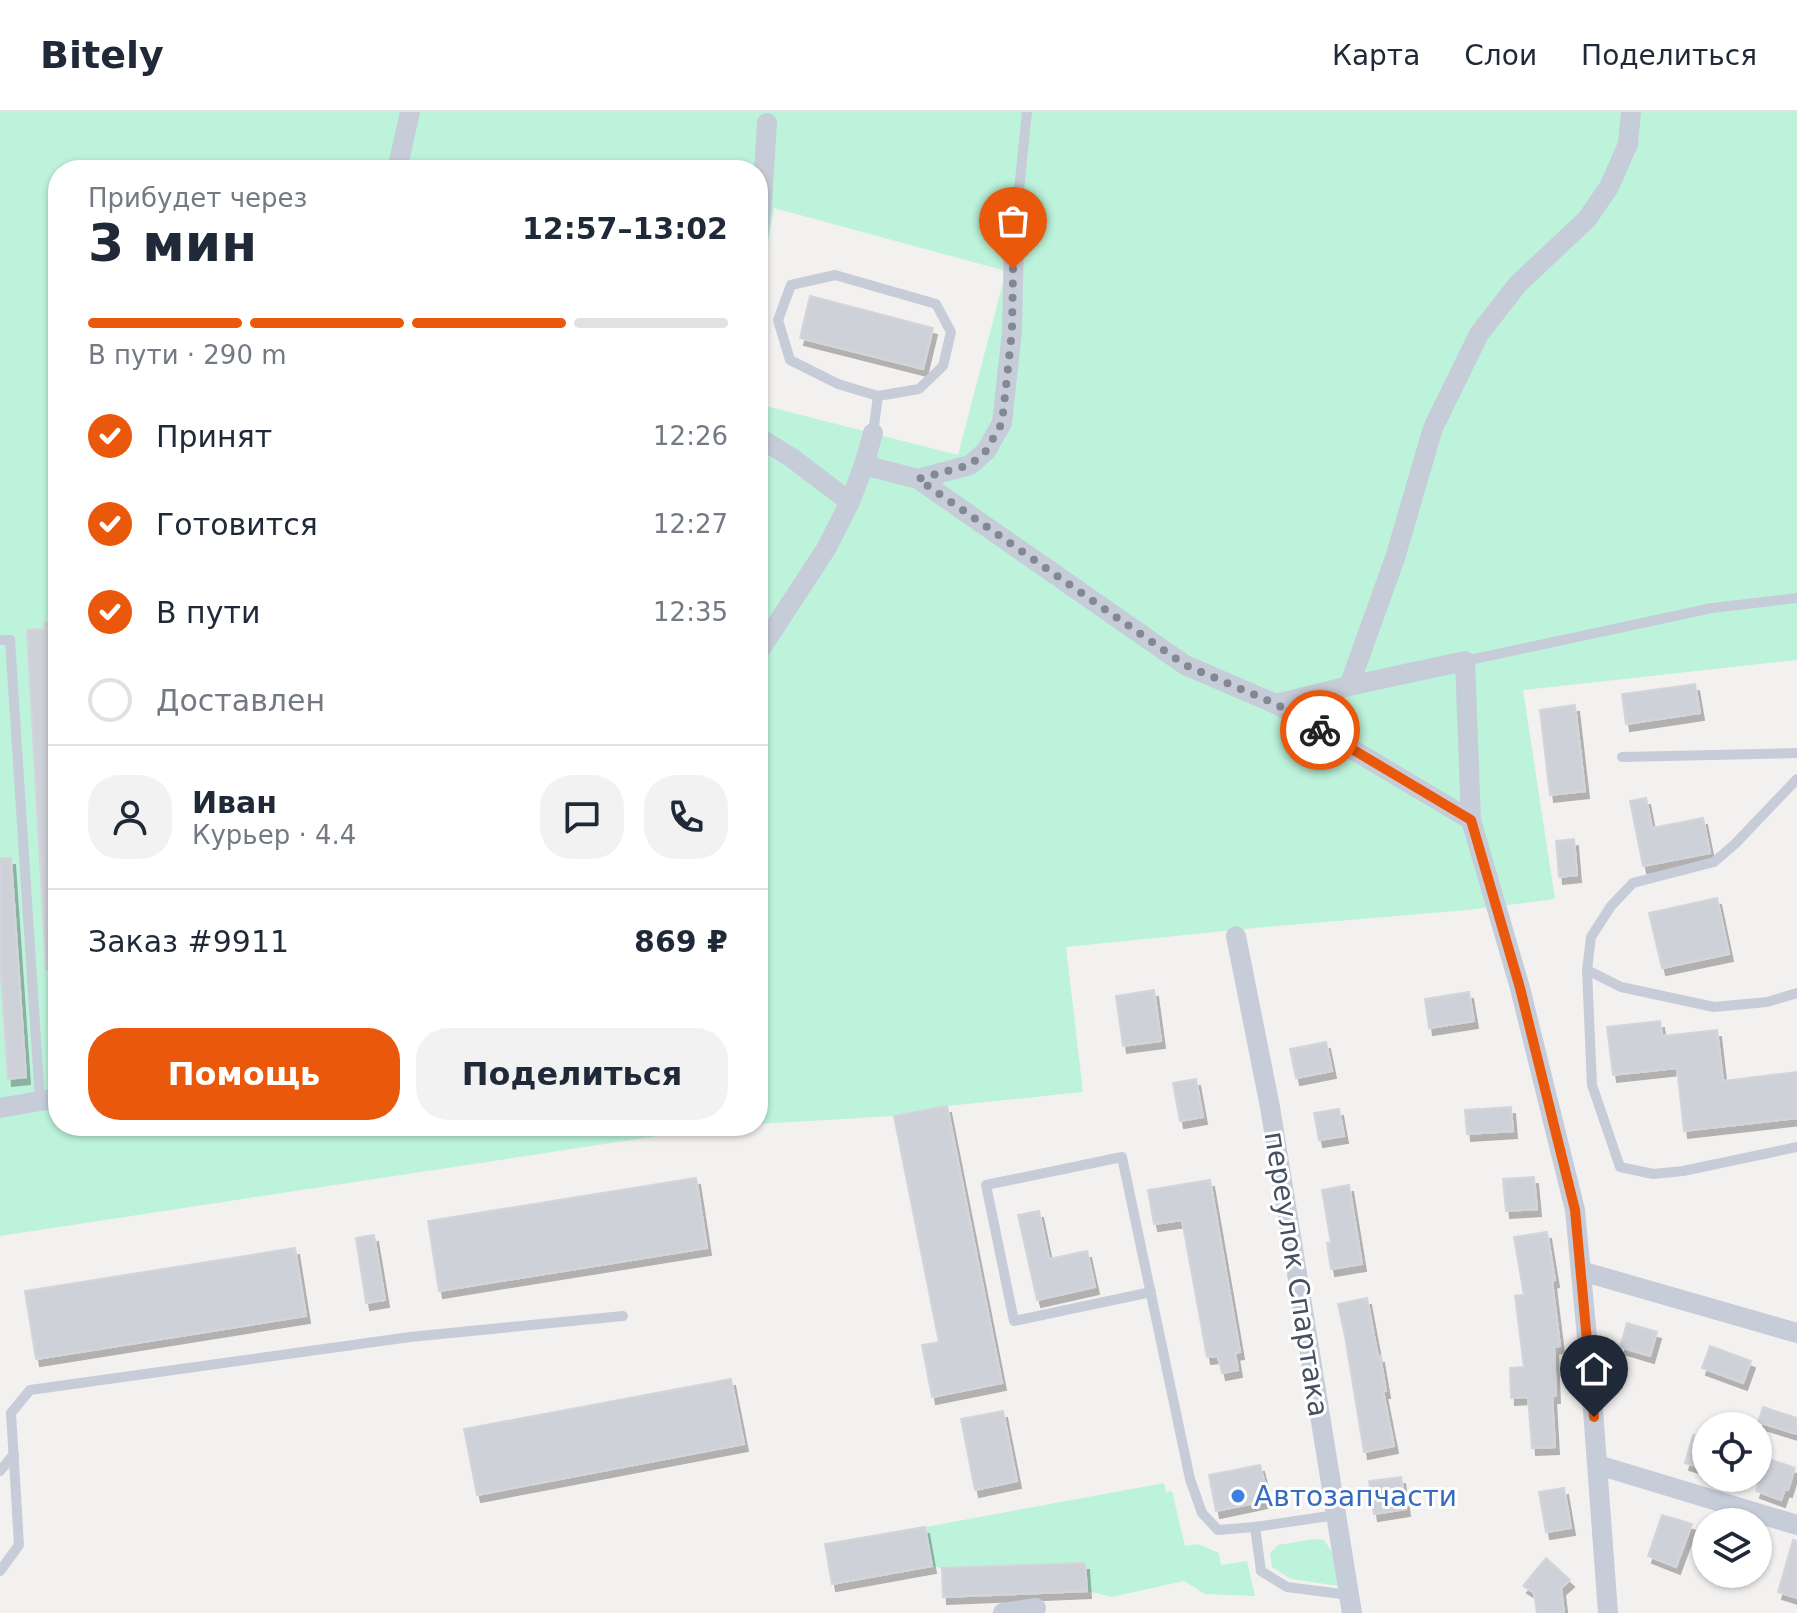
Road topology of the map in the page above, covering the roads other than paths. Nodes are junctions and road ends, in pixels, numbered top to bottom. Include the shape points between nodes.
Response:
1 (410, 112) edge
2 (1027, 112) edge
3 (1631, 112) edge
4 (766, 118) edge
5 (399, 160) edge
6 (764, 160) edge
7 (1014, 239) joint
8 (878, 396) junction
9 (873, 433) joint
10 (768, 443) edge
11 (864, 465) junction
12 (918, 479) junction
13 (850, 502) junction
14 (1797, 598) edge
15 (768, 638) edge
16 (0, 640) edge
17 (1465, 661) junction
18 (1349, 686) junction
19 (1276, 704) junction
20 (1797, 753) edge
21 (1622, 757) dead end
22 (1797, 779) edge
23 (1471, 820) junction
24 (1236, 936) dead end
25 (1587, 970) junction
26 (1797, 993) edge
27 (48, 1088) edge
28 (48, 1100) edge
29 (0, 1108) edge
30 (1797, 1147) edge
31 (1581, 1271) junction
32 (1151, 1292) junction
33 (623, 1316) dead end
34 (1797, 1333) edge
35 (14, 1454) junction
36 (1598, 1465) junction
37 (0, 1471) edge
38 (1336, 1515) junction
39 (1797, 1525) edge
40 (1255, 1527) junction
41 (0, 1571) edge
42 (1350, 1604) edge
43 (1036, 1608) dead end
44 (1003, 1613) edge
45 (1608, 1613) edge

1 - 5 street
2 - 7 lane
3 - 18 street via 1628,144 1609,187 1587,219 1518,284 1479,334 1433,428 1395,558
4 - 6 street
7 - 12 street via 1002,423 986,451 970,465
8 - 8 lane via 838,384 790,360 778,320 791,285 835,275 936,304 951,332 943,366 919,389
8 - 9 lane
9 - 11 street
10 - 13 street
11 - 12 street
11 - 13 street
12 - 19 street via 1185,665
13 - 15 street
14 - 17 lane via 1712,608
16 - 27 lane via 10,640
17 - 18 street
17 - 23 street
18 - 19 street
19 - 23 street
20 - 21 lane
22 - 25 lane via 1714,862 1633,883 1591,937
23 - 31 street via 1520,988 1575,1210
24 - 38 street, переулок Спартака via 1270,1107
25 - 26 lane via 1621,987 1714,1007
25 - 30 lane via 1592,1085 1620,1167 1653,1174 1683,1171
28 - 29 street
31 - 34 street
31 - 36 street
32 - 32 lane via 1014,1321 986,1185 1122,1157
32 - 40 lane via 1190,1479 1202,1513 1218,1530
33 - 35 lane via 410,1337 30,1390 11,1413
35 - 37 lane
35 - 41 lane via 19,1545
36 - 39 street
36 - 45 street
38 - 40 lane
38 - 42 street, переулок Спартака
40 - 42 lane via 1261,1571 1287,1587
43 - 44 street

